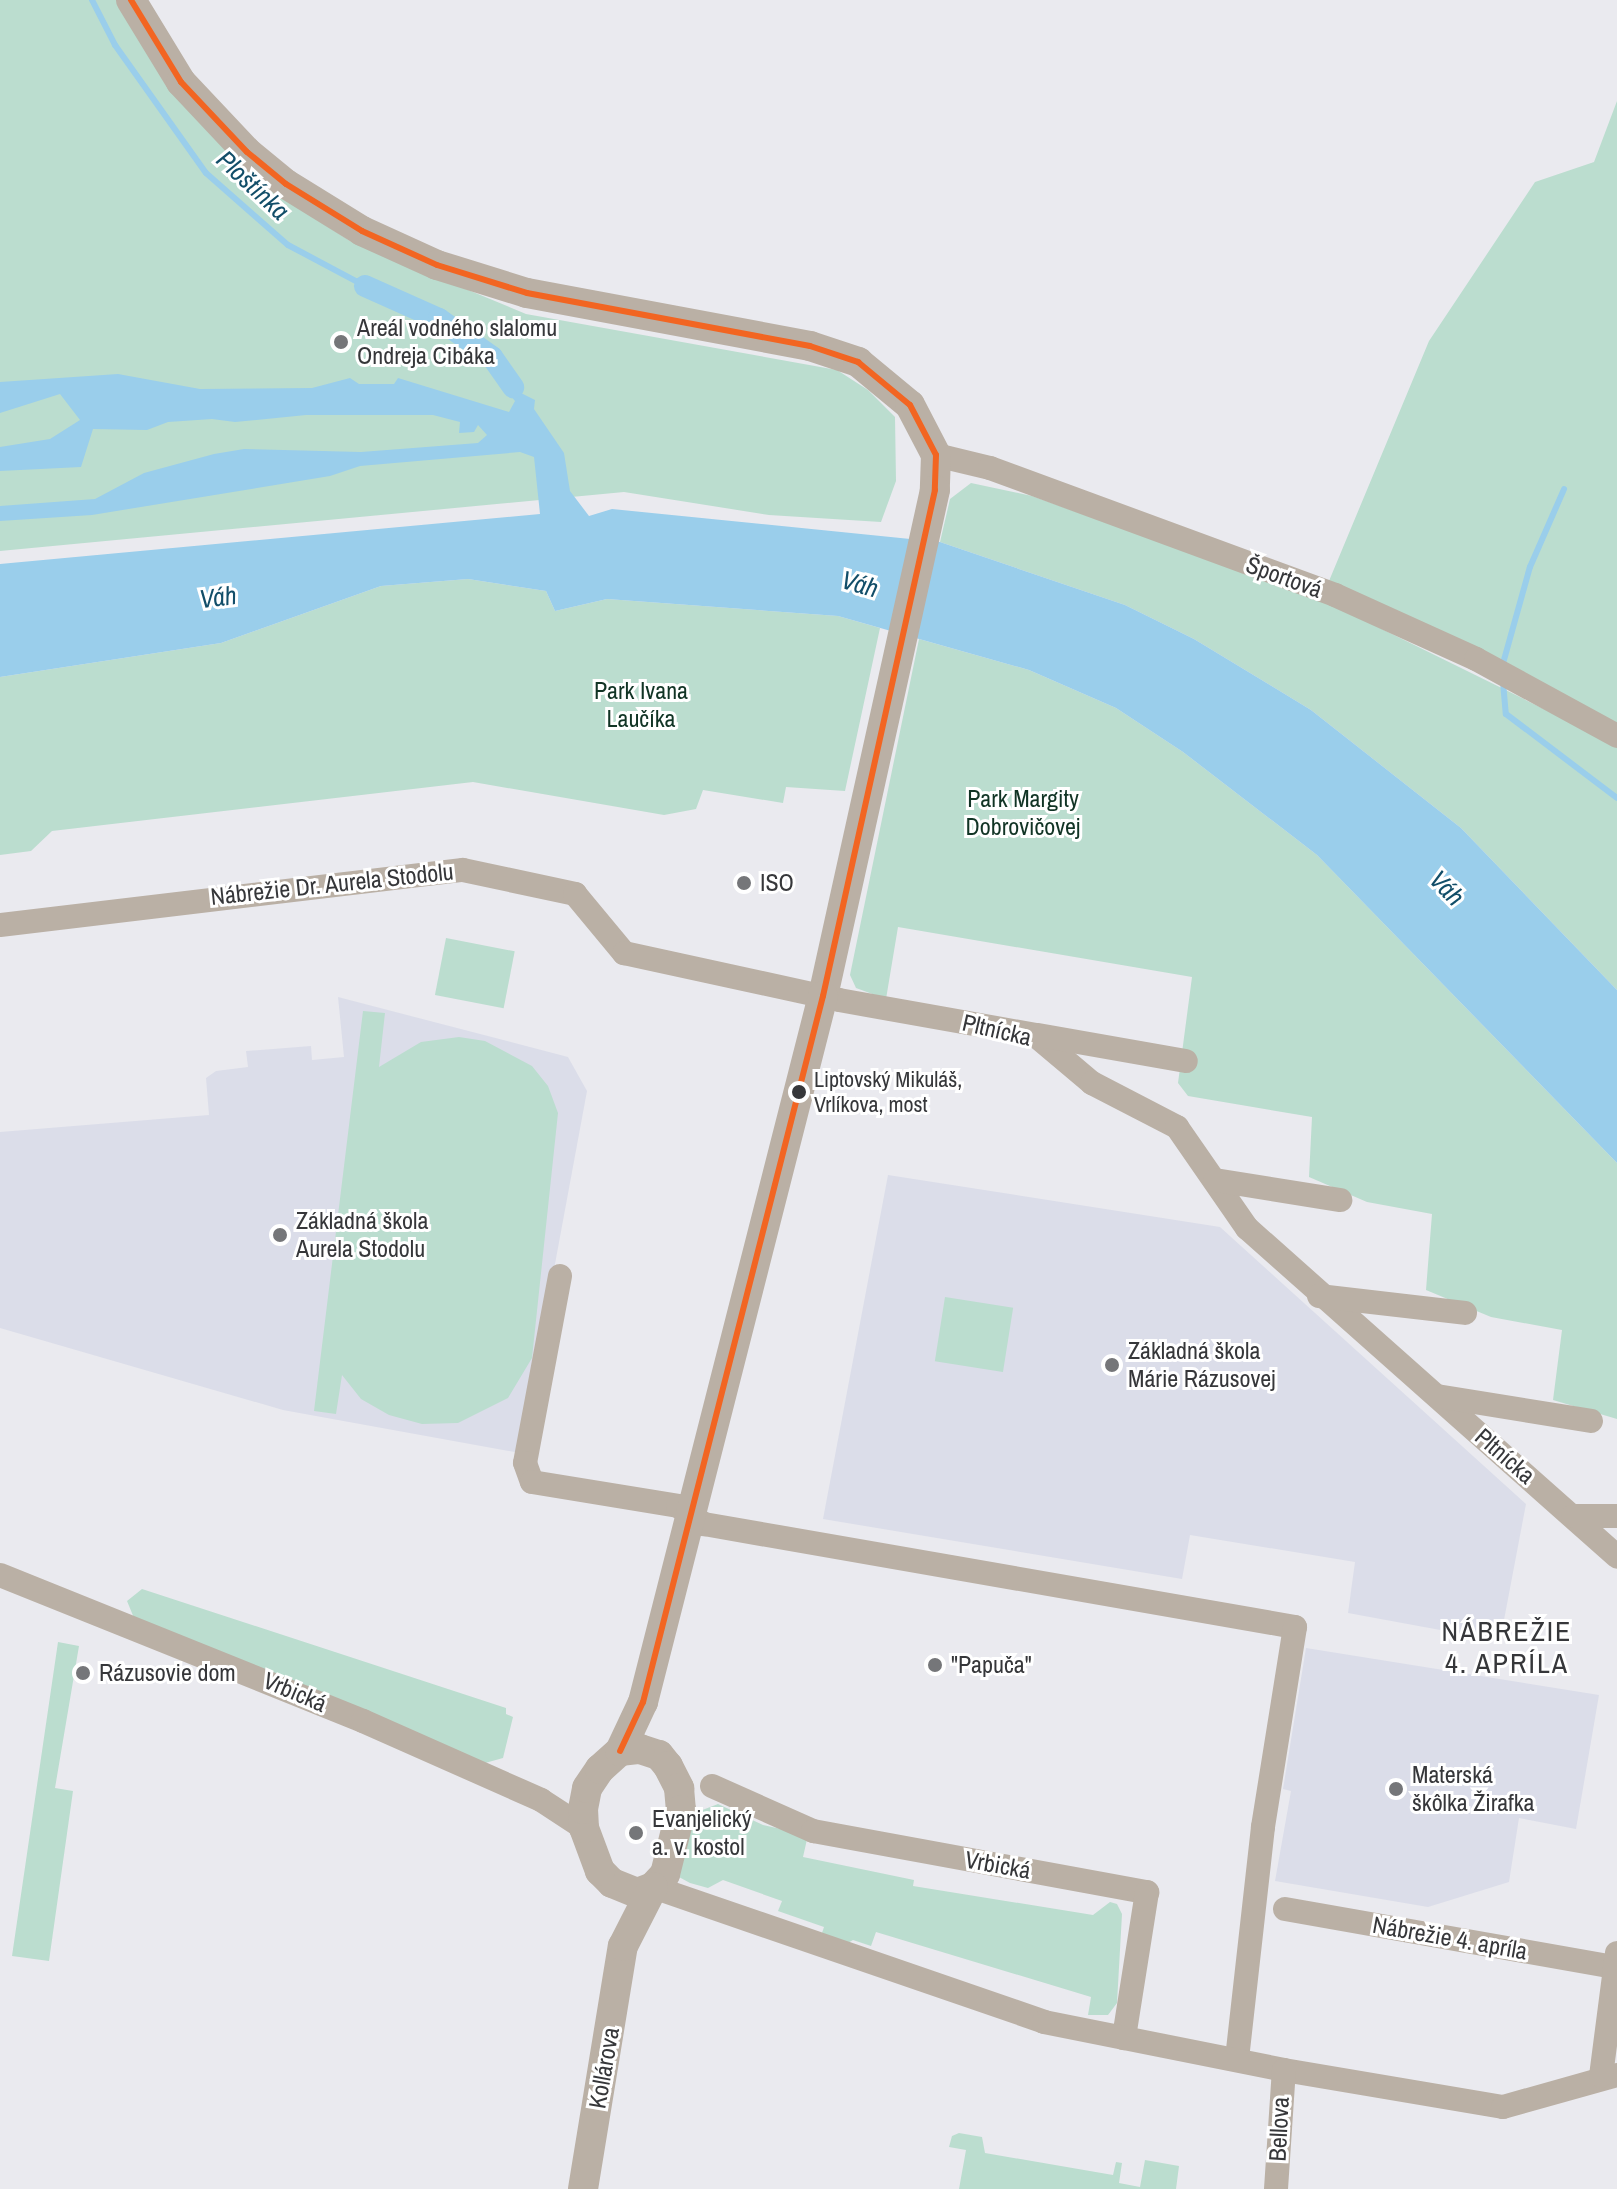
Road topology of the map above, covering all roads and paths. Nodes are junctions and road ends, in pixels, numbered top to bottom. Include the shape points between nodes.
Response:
1 (131, 0) edge
2 (936, 455) junction
3 (1617, 736) edge
4 (0, 925) edge
5 (823, 996) junction
6 (1035, 1035) junction
7 (1186, 1061) dead end
8 (1215, 1180) junction
9 (1340, 1200) dead end
10 (560, 1276) dead end
11 (1319, 1296) junction
12 (1465, 1313) dead end
13 (1437, 1396) junction
14 (1591, 1421) dead end
15 (1573, 1516) junction
16 (1617, 1516) edge
17 (691, 1519) junction
18 (1617, 1557) edge
19 (0, 1575) edge
20 (643, 1702) junction
21 (620, 1751) junction
22 (663, 1761) junction
23 (712, 1786) junction
24 (587, 1788) junction
25 (541, 1800) junction
26 (681, 1810) junction
27 (584, 1828) junction
28 (604, 1877) junction
29 (653, 1887) junction
30 (1285, 1909) dead end
31 (623, 1946) junction
32 (1616, 1960) edge
33 (1124, 2038) junction
34 (1237, 2059) junction
35 (1284, 2070) junction
36 (1609, 2076) edge
37 (583, 2189) edge
38 (1276, 2189) edge

1 - 2 street via 181,82 227,133 286,184 362,231 437,265 527,293 810,346 858,362 902,395
2 - 3 street, Športová via 990,468 1335,595 1476,659
2 - 5 street via 931,513
4 - 5 street, Nábrežie Dr. Aurela Stodolu via 463,870 575,894 624,953
5 - 6 street, Pltnícka
5 - 17 street
6 - 7 street
6 - 8 street, Pltnícka via 1092,1083 1177,1127
8 - 9 street
8 - 11 street, Pltnícka via 1247,1228
10 - 17 street via 527,1476 540,1484 678,1506
11 - 12 street
11 - 13 street, Pltnícka
13 - 14 street, Pltnícka
13 - 15 street, Pltnícka
15 - 16 street
15 - 18 street, Pltnícka
17 - 20 street
17 - 34 street via 1295,1627 1263,1827
19 - 25 street, Vrbická via 224,1662
20 - 21 street
20 - 22 street
21 - 22 street via 640,1749
21 - 24 street
22 - 23 street, Vrbická
22 - 26 street via 679,1788
23 - 26 street
23 - 33 street, Vrbická via 813,1831 1147,1892
24 - 25 street
24 - 27 street
25 - 27 street, Vrbická
26 - 29 street via 670,1862
27 - 28 street
28 - 29 street via 637,1893
28 - 31 street, Kollárova
29 - 31 street, Kollárova
29 - 33 street via 1044,2022
30 - 32 street, Nábrežie 4. apríla
31 - 37 street, Kollárova
32 - 36 street, Nábrežie 4. apríla
33 - 34 street
34 - 35 street
35 - 36 street via 1503,2107
35 - 38 street, Bellova

